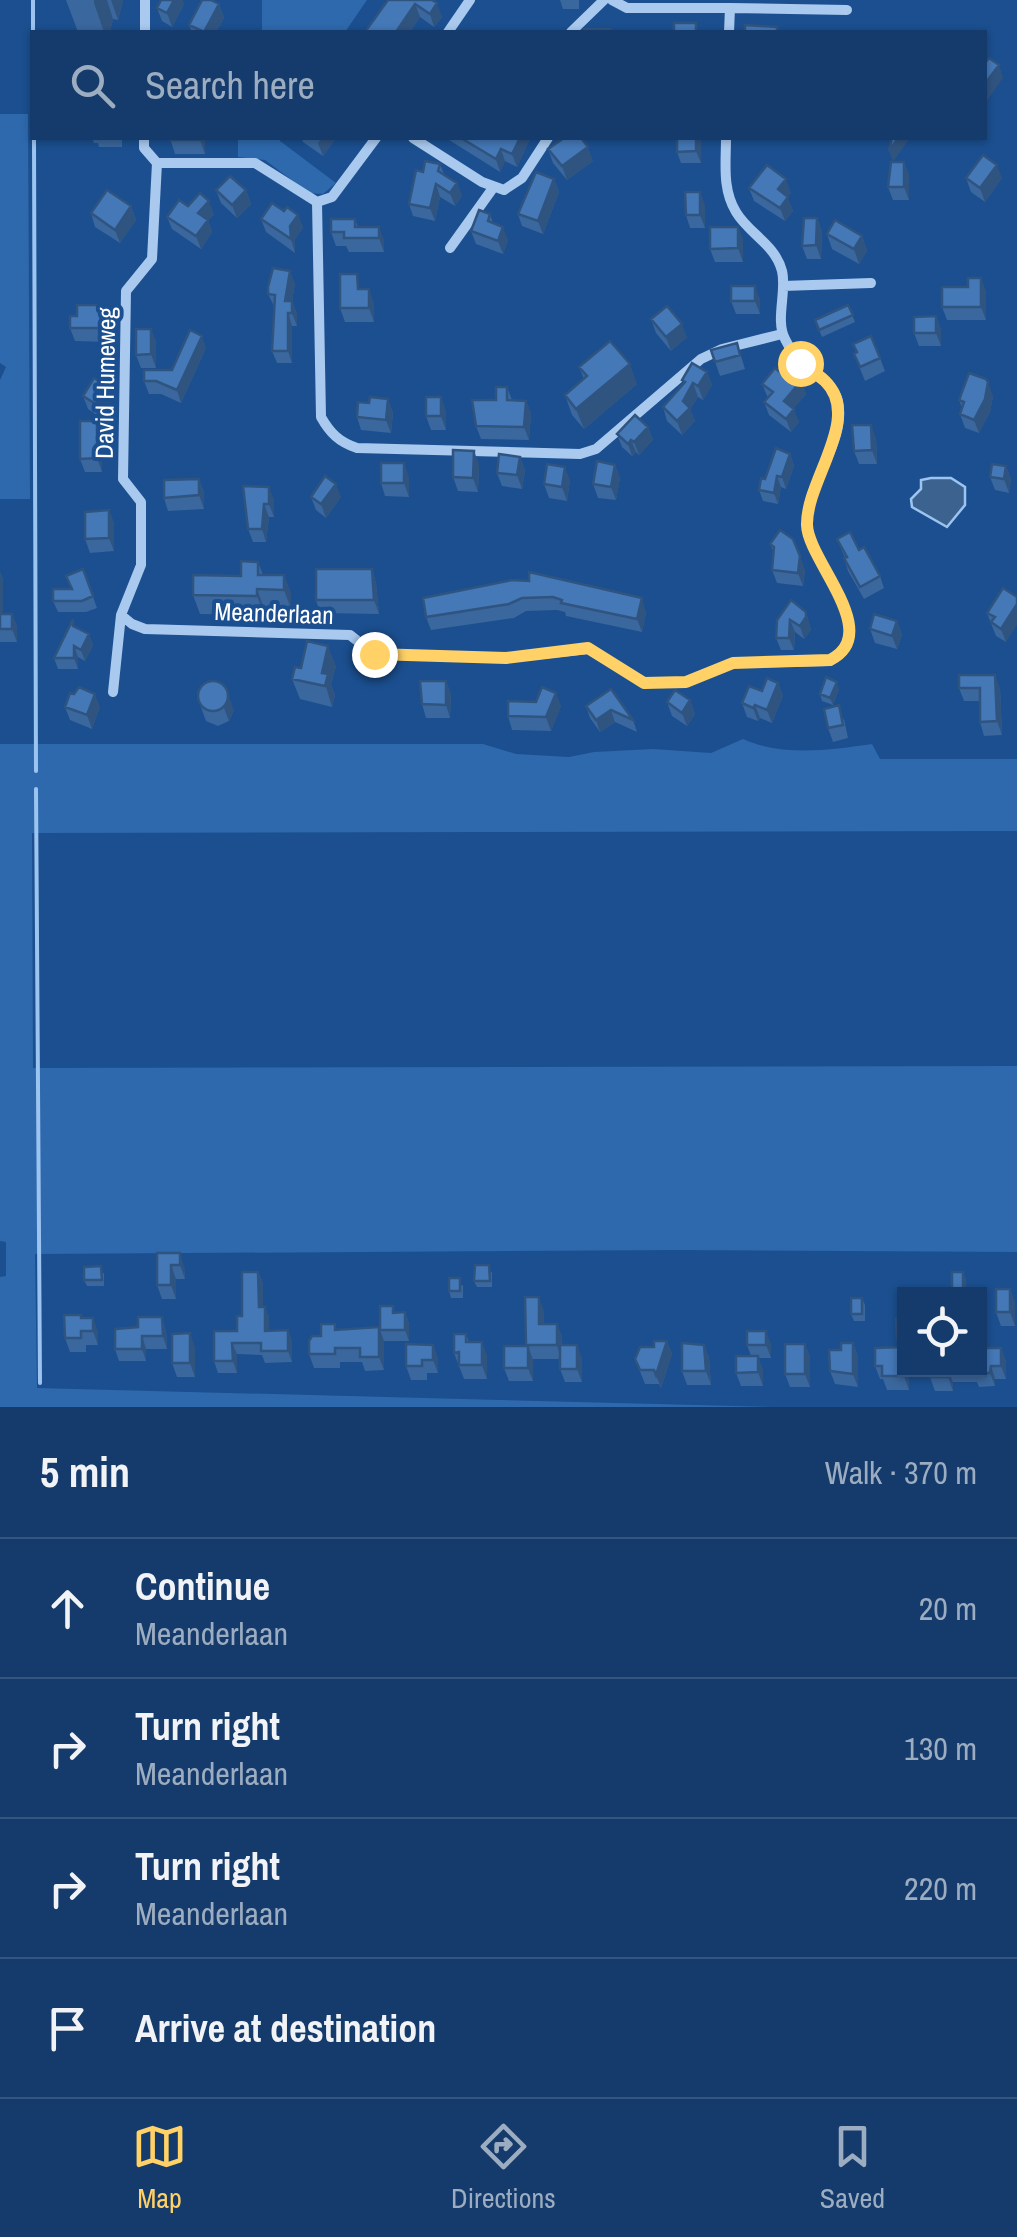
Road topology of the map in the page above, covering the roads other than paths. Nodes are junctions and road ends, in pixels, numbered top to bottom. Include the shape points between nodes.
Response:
1 (145, 0) edge
2 (470, 0) edge
3 (604, 0) edge
4 (612, 0) edge
5 (730, 8) junction
6 (848, 10) dead end
7 (144, 30) edge
8 (449, 30) edge
9 (574, 30) edge
10 (729, 30) edge
11 (144, 140) edge
12 (375, 140) edge
13 (416, 140) edge
14 (547, 140) edge
15 (726, 140) edge
16 (157, 163) junction
17 (493, 188) junction
18 (317, 202) junction
19 (450, 248) dead end
20 (872, 283) dead end
21 (783, 286) junction
22 (782, 334) junction
23 (121, 615) junction
24 (113, 692) dead end

1 - 7 street
2 - 8 street
3 - 9 street
4 - 5 street via 627,8
5 - 6 street
5 - 10 street
11 - 16 street
12 - 18 street via 332,198
13 - 17 street
14 - 17 street via 522,178 504,190
15 - 21 street via 725,183 736,213 771,248
16 - 18 street via 254,163
16 - 23 street, David Humeweg via 152,259 126,291 123,479 141,502 141,565
17 - 19 street
18 - 22 street via 321,417 330,432 356,448 580,454 596,449 701,359
20 - 21 street
21 - 22 street
22 - 23 street, Meanderlaan via 800,363 837,398 839,422 807,528 846,609 849,640 830,660 733,663 686,682 644,683 588,648 506,658 374,654 350,635 145,629
23 - 24 street, David Humeweg

